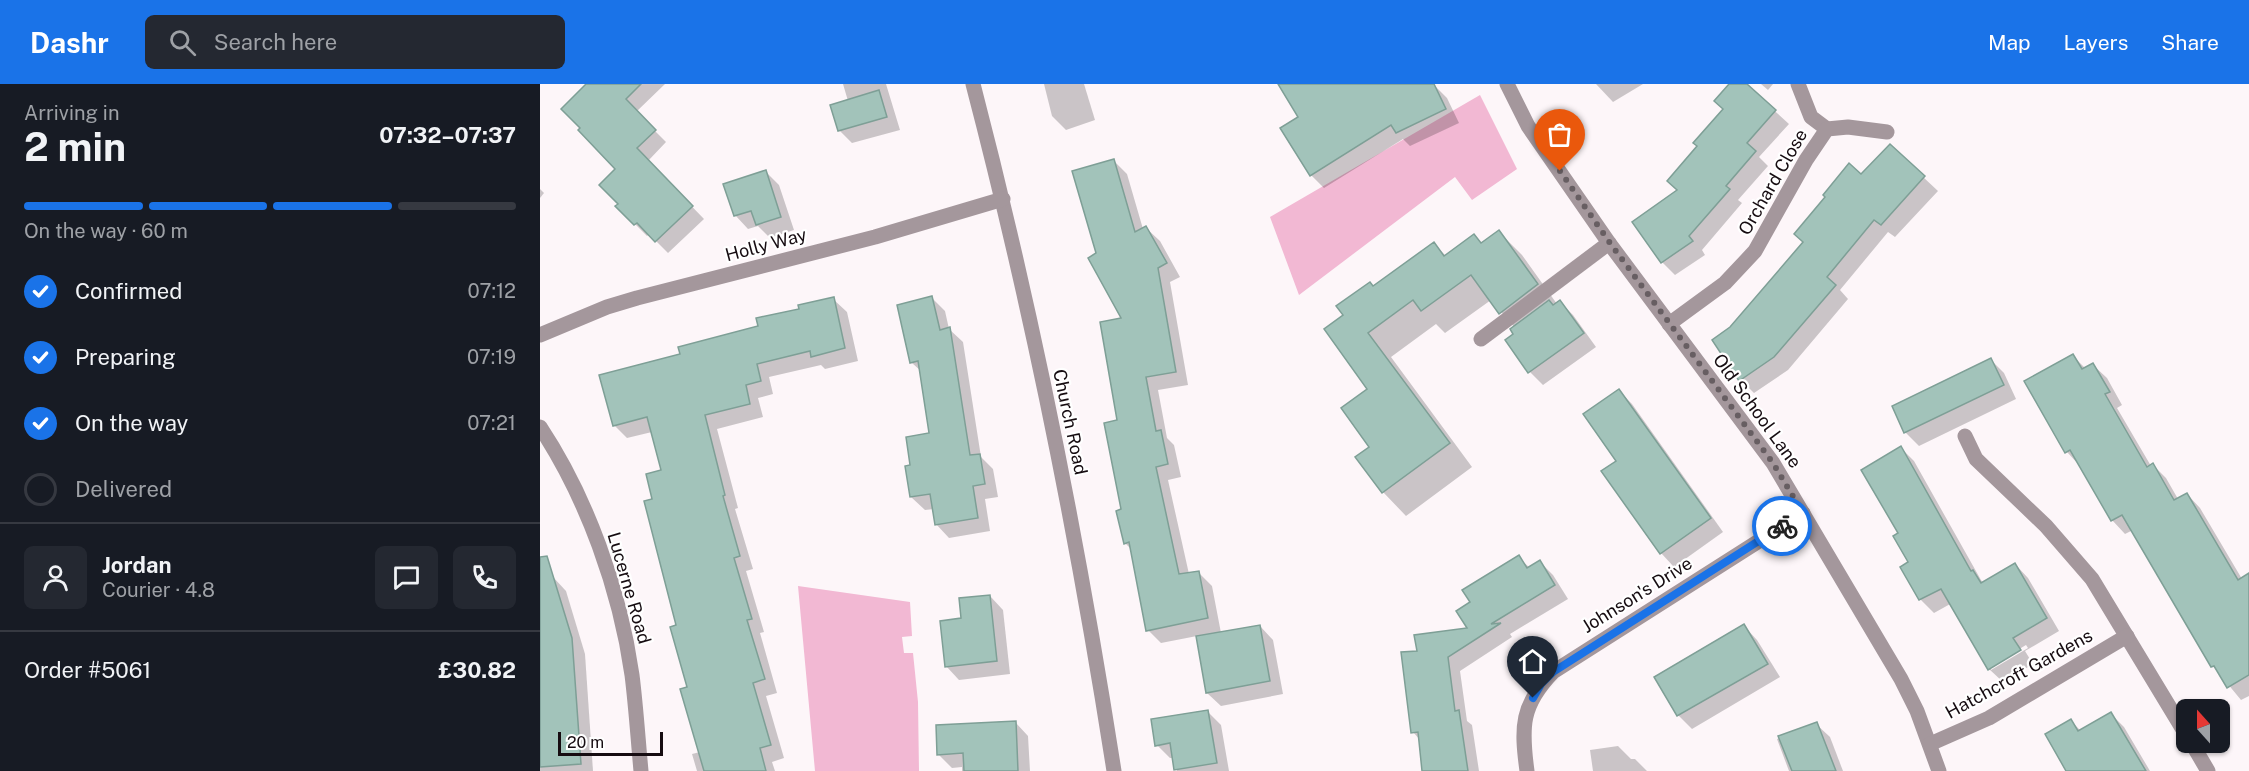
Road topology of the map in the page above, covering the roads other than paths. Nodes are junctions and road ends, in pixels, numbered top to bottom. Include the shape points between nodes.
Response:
1 (973, 84) edge
2 (1507, 84) edge
3 (1798, 84) edge
4 (1827, 129) junction
5 (1887, 132) dead end
6 (1003, 199) junction
7 (1610, 243) junction
8 (1669, 324) junction
9 (540, 335) edge
10 (1481, 339) dead end
11 (540, 427) edge
12 (1965, 436) dead end
13 (1803, 513) junction
14 (2127, 636) junction
15 (2176, 718) edge
16 (1930, 744) junction
17 (2197, 753) edge
18 (641, 771) edge
19 (1114, 771) edge
20 (1527, 771) edge
21 (1939, 771) edge
22 (2208, 771) edge

1 - 6 street, Church Road
2 - 7 street, Old School Lane via 1528,126
3 - 4 street, Orchard Close via 1811,117
4 - 5 street, Orchard Close via 1848,127
4 - 8 street, Orchard Close via 1755,251 1725,283
6 - 9 street, Holly Way via 875,237 637,298
6 - 19 street, Church Road via 1096,654
7 - 8 street, Old School Lane
7 - 10 street
8 - 13 street, Old School Lane via 1773,463
11 - 18 street, Lucerne Road via 560,457 589,518 611,588 632,675
12 - 14 street via 1976,459 2080,563
13 - 16 street, Old School Lane via 1892,661
13 - 20 street, Johnson's Drive via 1553,672 1541,684 1527,710 1523,739
14 - 15 street
14 - 16 street, Hatchcroft Gardens via 1989,718
16 - 21 street, Old School Lane
17 - 22 street

